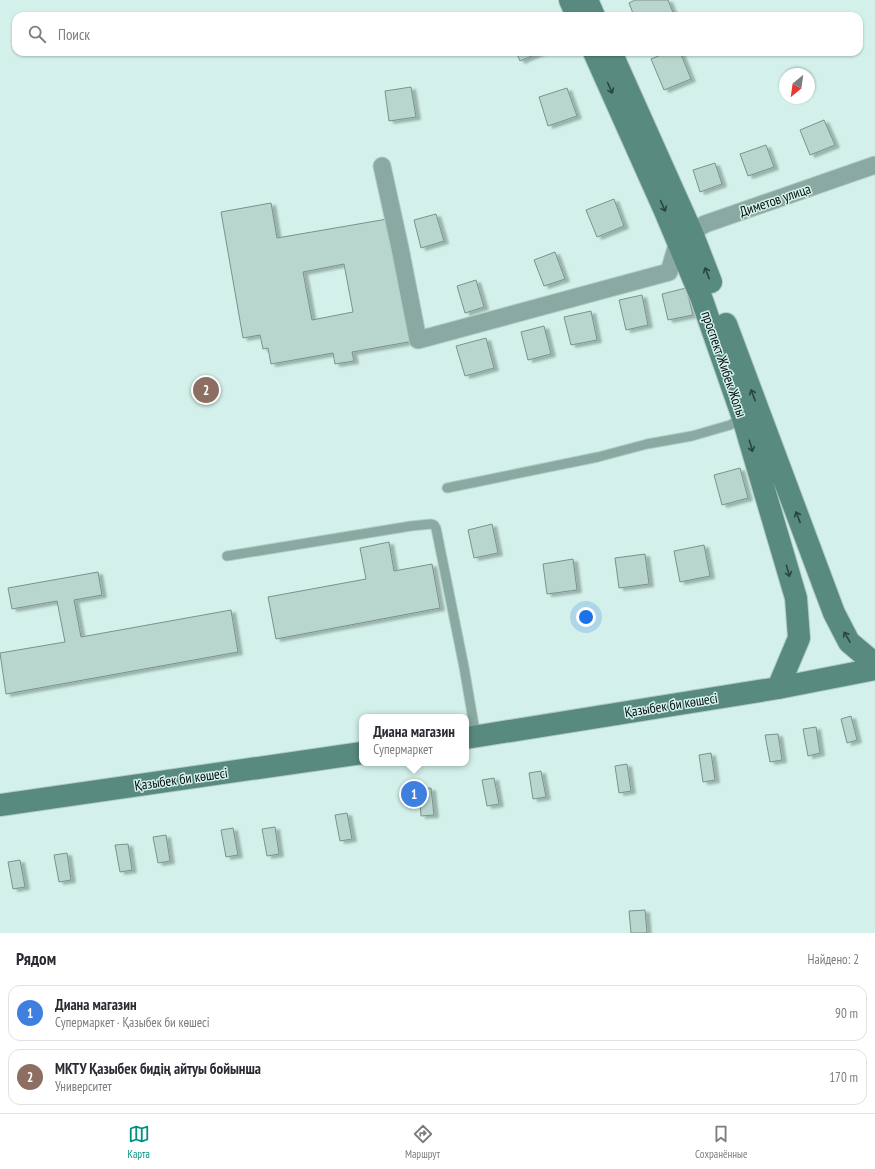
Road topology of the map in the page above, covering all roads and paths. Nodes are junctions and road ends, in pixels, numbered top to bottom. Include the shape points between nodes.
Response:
1 (570, 0) edge
2 (587, 0) edge
3 (575, 12) edge
4 (592, 12) edge
5 (596, 56) edge
6 (612, 56) edge
7 (875, 165) edge
8 (382, 166) dead end
9 (685, 237) junction
10 (743, 418) junction
11 (447, 488) dead end
12 (227, 556) dead end
13 (875, 664) edge
14 (875, 668) edge
15 (778, 688) junction
16 (469, 714) edge
17 (469, 717) edge
18 (471, 737) edge
19 (359, 753) edge
20 (0, 805) edge

1 - 3 street
2 - 4 street
5 -> 9 street, проспект Жибек Жолы via 662,204
6 - 9 street, проспект Жибек Жолы
7 - 9 street, Диметов улица via 705,224
8 - 9 street via 418,340 669,272
9 - 10 street, проспект Жибек Жолы via 701,297
13 -> 9 street, проспект Жибек Жолы via 849,642 834,613
10 - 11 lane via 730,425 692,436
10 -> 15 street, проспект Жибек Жолы via 796,598 799,638
12 - 16 lane via 434,524 464,667
14 - 15 street, Қазыбек би көшесі
15 - 18 street, Қазыбек би көшесі
17 - 18 lane
19 - 20 street, Қазыбек би көшесі

